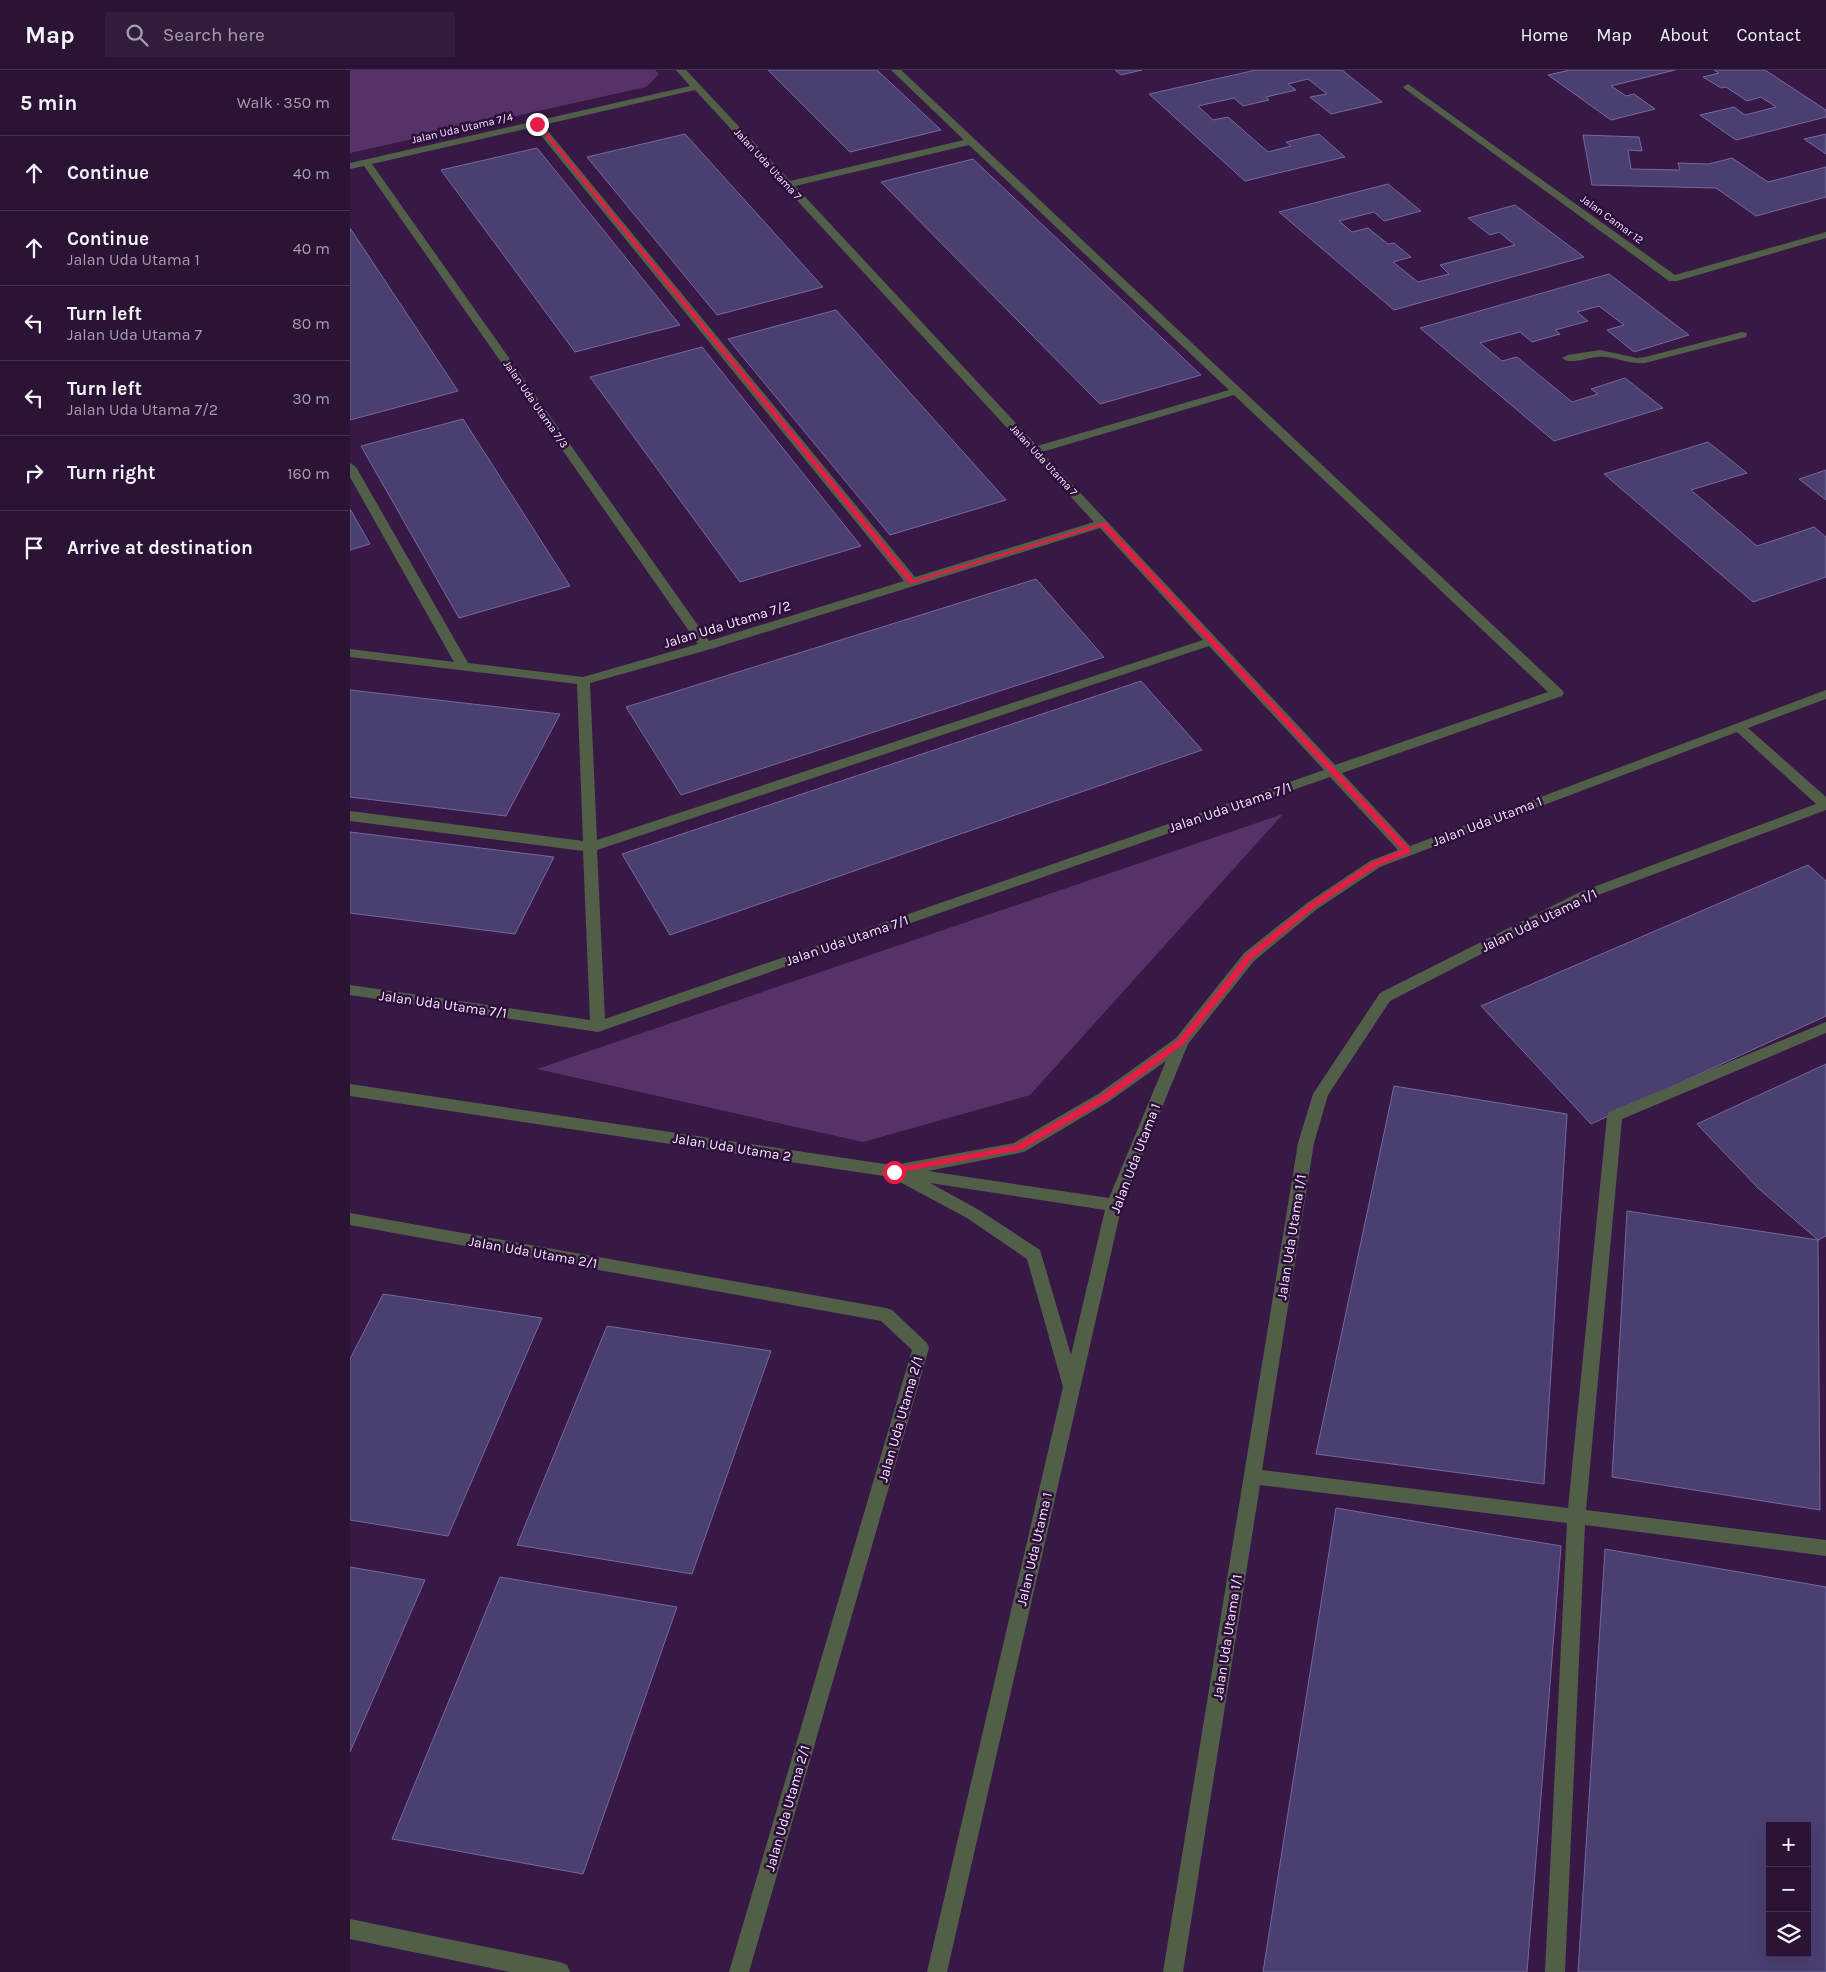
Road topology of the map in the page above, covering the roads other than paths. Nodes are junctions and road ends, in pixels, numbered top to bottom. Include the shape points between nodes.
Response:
1 (681, 70) edge
2 (896, 70) edge
3 (1408, 87) dead end
4 (697, 88) junction
5 (537, 124) junction
6 (972, 141) junction
7 (366, 162) junction
8 (350, 166) edge
9 (788, 185) junction
10 (1826, 235) edge
11 (1742, 335) dead end
12 (1568, 358) dead end
13 (1236, 391) junction
14 (1035, 450) junction
15 (350, 467) edge
16 (1103, 523) junction
17 (912, 582) junction
18 (1212, 641) junction
19 (706, 646) junction
20 (350, 653) edge
21 (464, 667) junction
22 (583, 681) junction
23 (1826, 694) edge
24 (1738, 726) junction
25 (1333, 771) junction
26 (1826, 805) edge
27 (350, 816) edge
28 (590, 847) junction
29 (1407, 851) junction
30 (350, 990) edge
31 (598, 1027) junction
32 (1826, 1028) edge
33 (1181, 1042) junction
34 (350, 1090) edge
35 (894, 1172) junction
36 (1114, 1205) junction
37 (350, 1219) edge
38 (1071, 1388) junction
39 (1252, 1476) junction
40 (1576, 1517) junction
41 (1826, 1548) edge
42 (350, 1929) edge
43 (560, 1972) edge
44 (739, 1972) edge
45 (937, 1972) edge
46 (1174, 1972) edge
47 (1556, 1972) edge

1 - 4 street, Jalan Uda Utama 7
2 - 6 street
3 - 10 street, Jalan Camar 12 via 1673,279
4 - 5 street, Jalan Uda Utama 7/4
4 - 9 street, Jalan Uda Utama 7
5 - 7 street, Jalan Uda Utama 7/4
5 - 17 street
6 - 9 street
6 - 13 street
7 - 8 street, Jalan Uda Utama 7/4
7 - 19 street, Jalan Uda Utama 7/3
9 - 14 street, Jalan Uda Utama 7
11 - 12 street via 1645,360 1600,353
13 - 14 street
13 - 25 street, Jalan Uda Utama 7/1 via 1557,693
14 - 16 street, Jalan Uda Utama 7
15 - 21 street
16 - 17 street, Jalan Uda Utama 7/2
16 - 18 street, Jalan Uda Utama 7
17 - 19 street, Jalan Uda Utama 7/2
18 - 25 street, Jalan Uda Utama 7
18 - 28 street
19 - 22 street, Jalan Uda Utama 7/2
20 - 21 street, Jalan Uda Utama 7/2
21 - 22 street, Jalan Uda Utama 7/2
22 - 28 street
23 - 24 street, Jalan Uda Utama 1
24 - 26 street
24 - 29 street, Jalan Uda Utama 1
25 - 29 street, Jalan Uda Utama 7
25 - 31 street, Jalan Uda Utama 7/1
26 - 39 street, Jalan Uda Utama 1/1 via 1585,895 1385,997 1321,1094 1306,1143
27 - 28 street
28 - 31 street
29 - 33 street, Jalan Uda Utama 1 via 1375,864 1320,901 1249,957
30 - 31 street, Jalan Uda Utama 7/1
32 - 40 street via 1615,1116
33 - 35 street via 1103,1098 1018,1148
33 - 36 street, Jalan Uda Utama 1
34 - 35 street, Jalan Uda Utama 2
35 - 36 street, Jalan Uda Utama 2
35 - 38 street via 973,1214 1034,1255
36 - 38 street, Jalan Uda Utama 1
37 - 44 street, Jalan Uda Utama 2/1 via 886,1315 920,1348
38 - 45 street, Jalan Uda Utama 1
39 - 40 street
39 - 46 street, Jalan Uda Utama 1/1
40 - 41 street
40 - 47 street
42 - 43 street

